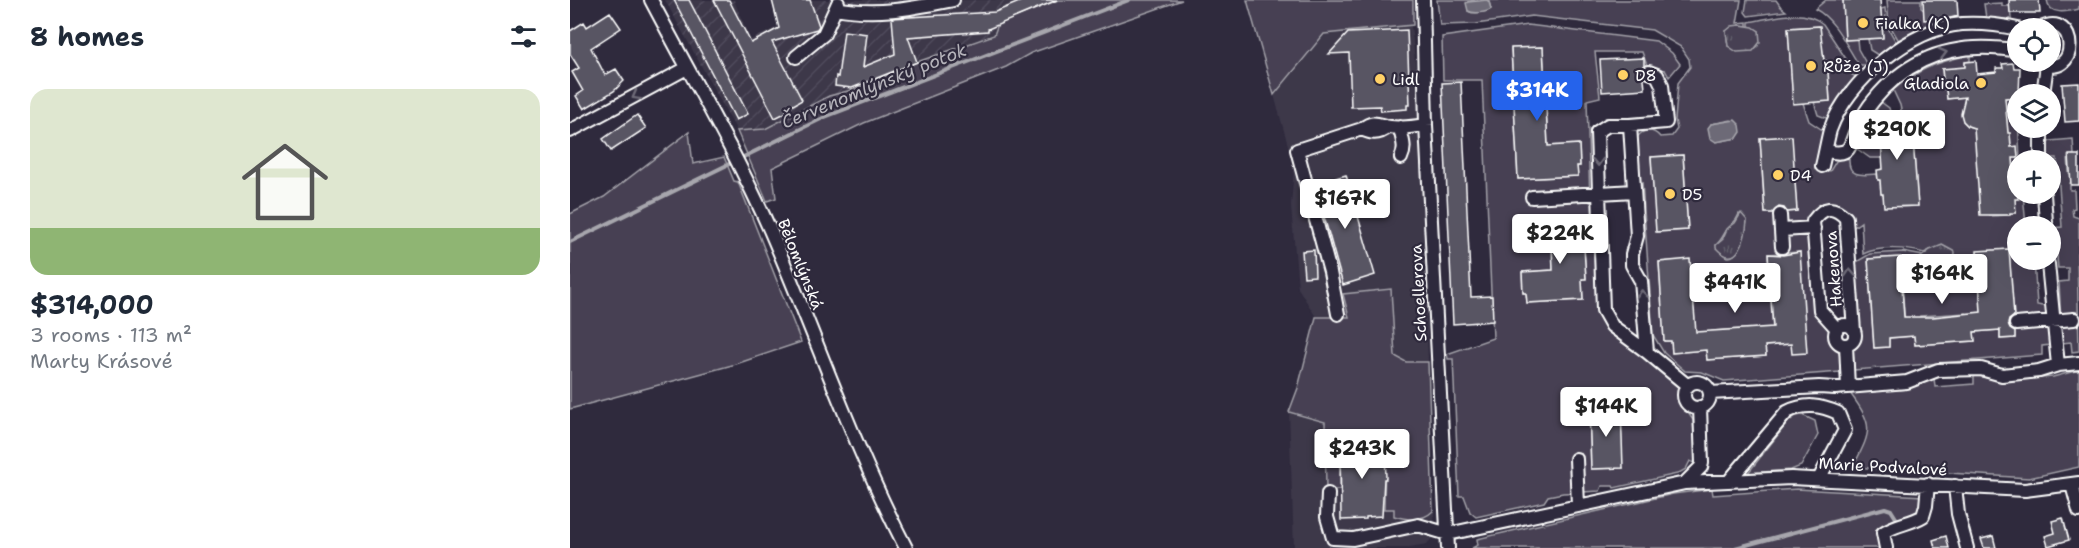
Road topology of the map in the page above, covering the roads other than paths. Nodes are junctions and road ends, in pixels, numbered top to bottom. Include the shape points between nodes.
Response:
1 (651, 0) edge
2 (953, 0) edge
3 (1424, 0) edge
4 (838, 4) edge
5 (2007, 27) edge
6 (2061, 28) edge
7 (2074, 37) edge
8 (1909, 43) junction
9 (2007, 49) edge
10 (796, 57) dead end
11 (2065, 60) junction
12 (1919, 62) junction
13 (2061, 62) edge
14 (2079, 63) edge
15 (687, 68) junction
16 (1649, 72) dead end
17 (1630, 124) junction
18 (1426, 125) junction
19 (570, 132) edge
20 (1826, 151) junction
21 (1822, 166) dead end
22 (1634, 191) junction
23 (1599, 193) junction
24 (1532, 197) dead end
25 (1780, 214) dead end
26 (1814, 228) junction
27 (1782, 230) junction
28 (1782, 247) dead end
29 (2049, 270) edge
30 (1338, 314) dead end
31 (2074, 319) dead end
32 (2054, 320) junction
33 (2016, 324) dead end
34 (1837, 329) junction
35 (1854, 331) junction
36 (1846, 345) junction
37 (1647, 352) junction
38 (2079, 363) edge
39 (2058, 365) junction
40 (1688, 386) junction
41 (1848, 387) junction
42 (1710, 393) junction
43 (1700, 407) junction
44 (1576, 459) dead end
45 (1819, 479) junction
46 (1729, 481) junction
47 (1685, 483) junction
48 (1928, 484) junction
49 (2076, 484) edge
50 (1955, 486) junction
51 (1328, 494) dead end
52 (1578, 505) junction
53 (2079, 511) edge
54 (1448, 534) junction
55 (906, 548) edge
56 (1448, 548) edge
57 (1886, 548) edge
58 (1967, 548) edge

1 - 15 street, Bělomlýnská
2 - 4 street via 899,11 850,10
3 - 18 street, Schoellerova
4 - 10 street via 824,34
5 - 8 street via 1961,24 1933,31
6 - 7 street
7 - 11 street
8 - 12 street
8 - 20 street via 1881,61 1844,102
12 -> 9 street via 1965,48
11 - 13 street
11 - 14 street
12 - 20 street via 1874,100 1848,149 1841,153
15 -> 19 street
15 - 55 street, Bělomlýnská via 742,168 853,435
16 - 17 street via 1657,75 1662,85 1666,122
17 - 22 street
17 -> 23 street via 1608,125 1597,132
18 - 30 street via 1369,133 1362,129 1297,150
18 - 54 street, Schoellerova
20 - 21 street
22 - 23 street
37 -> 22 street via 1641,281 1632,265 1637,236
23 - 24 street
23 - 37 street via 1603,310 1612,326
25 - 27 street
26 - 27 street
26 - 34 street, Hakenova via 1820,309
35 -> 26 street, Hakenova via 1846,218 1828,208 1819,212 1813,221
27 - 28 street
29 - 32 street
31 - 32 street
32 - 33 street
32 - 39 street
34 - 35 street, Hakenova via 1846,325
34 - 36 street, Hakenova via 1836,339
35 - 36 street via 1854,340
36 - 41 street, Hakenova
37 - 40 street
38 - 39 street
39 - 41 street via 2002,375 1981,369 1938,370 1907,382
40 - 42 street via 1703,383
40 - 43 street via 1686,401
41 - 42 street
42 - 43 street via 1708,402
43 - 47 street via 1702,463
44 - 52 street
45 - 46 street, Marie Podvalové
45 - 46 street via 1845,430 1838,412 1822,406 1800,405 1787,412
45 - 48 street, Marie Podvalové
46 - 47 street, Marie Podvalové
47 - 52 street, Marie Podvalové
48 - 50 street, Marie Podvalové
48 - 57 street via 1923,516 1884,533
49 - 50 street, Marie Podvalové via 2025,490
49 - 53 street
50 - 58 street
51 - 54 street via 1327,517 1334,538 1353,539 1418,525
52 - 54 street, Marie Podvalové
54 - 56 street, Schoellerova

